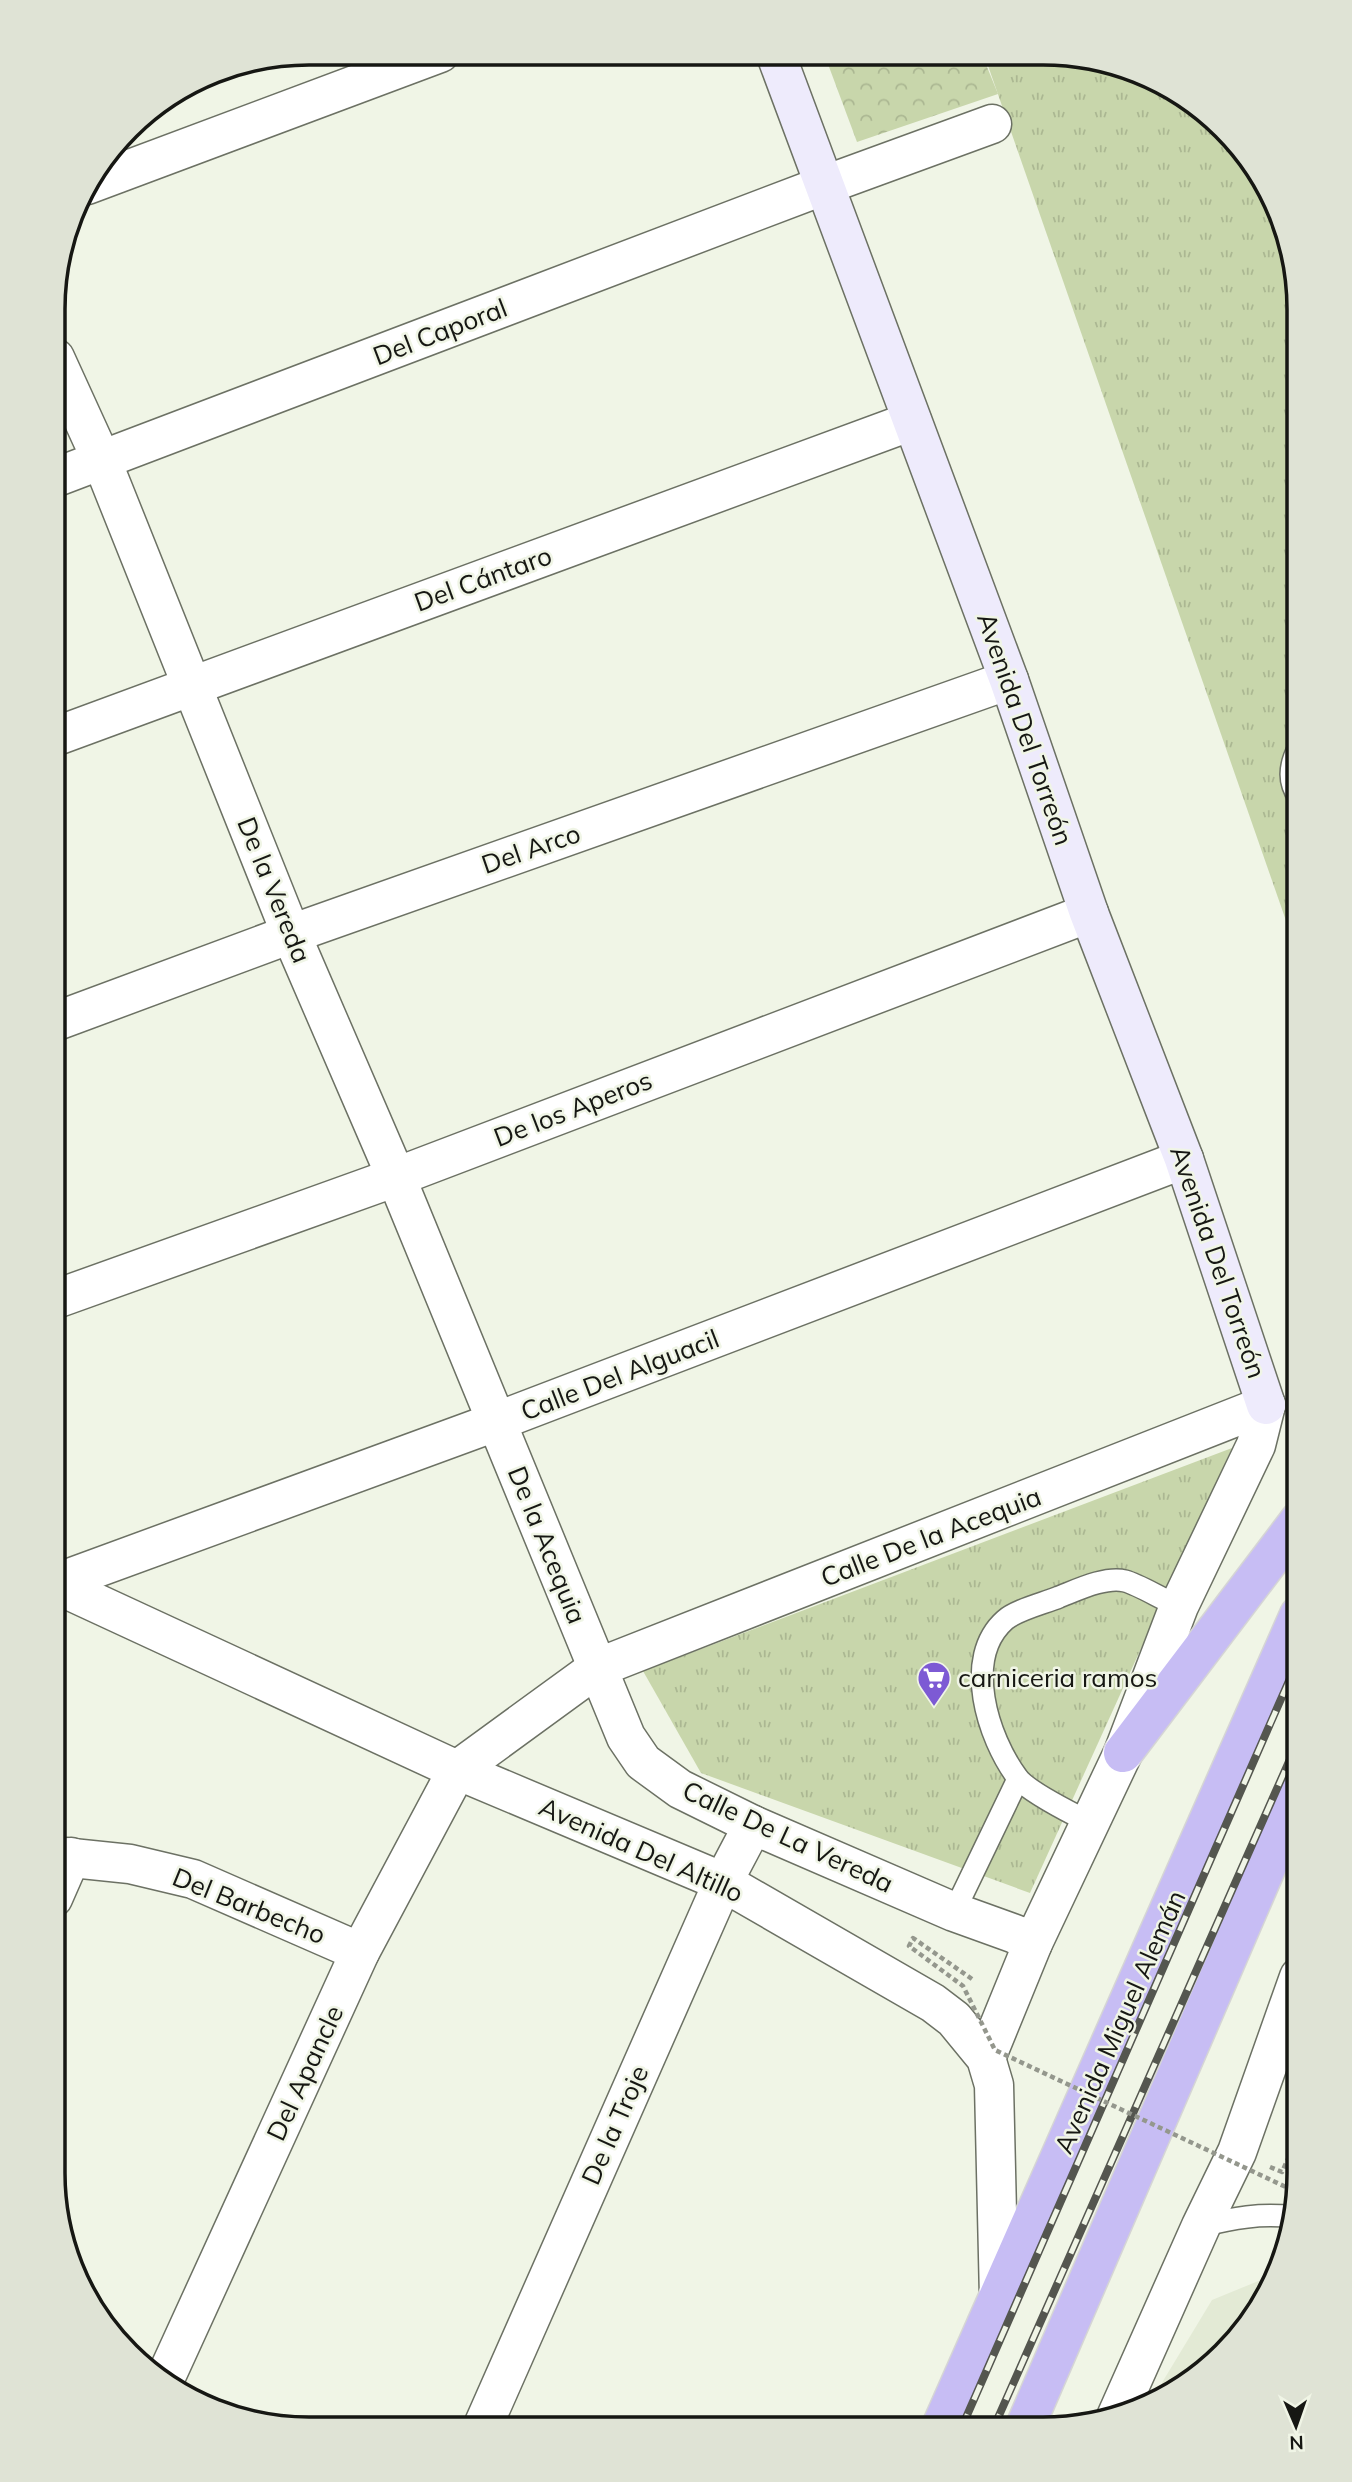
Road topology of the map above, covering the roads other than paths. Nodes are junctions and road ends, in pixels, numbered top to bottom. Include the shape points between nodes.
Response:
1 (408, 65) edge
2 (780, 65) edge
3 (992, 124) dead end
4 (103, 179) edge
5 (825, 184) junction
6 (65, 380) edge
7 (912, 421) junction
8 (102, 461) junction
9 (65, 474) edge
10 (1010, 680) junction
11 (191, 686) junction
12 (65, 733) edge
13 (1089, 912) junction
14 (291, 934) junction
15 (65, 1018) edge
16 (1184, 1159) junction
17 (396, 1177) junction
18 (65, 1296) edge
19 (1266, 1405) junction
20 (498, 1421) junction
21 (1287, 1537) edge
22 (65, 1579) edge
23 (65, 1588) edge
24 (1179, 1606) junction
25 (1287, 1642) edge
26 (597, 1668) junction
27 (1123, 1754) junction
28 (457, 1770) junction
29 (1018, 1779) junction
30 (1287, 1820) edge
31 (1089, 1822) junction
32 (753, 1825) junction
33 (65, 1856) edge
34 (723, 1882) junction
35 (954, 1912) junction
36 (1033, 1943) junction
37 (360, 1952) junction
38 (1287, 2011) edge
39 (986, 2058) junction
40 (1284, 2216) edge
41 (1201, 2226) junction
42 (999, 2298) junction
43 (168, 2372) edge
44 (1122, 2404) edge
45 (487, 2417) edge
46 (945, 2417) edge
47 (1030, 2417) edge

1 - 4 street
2 - 5 street, Avenida Del Torreón
3 - 5 street, Del Caporal
5 - 7 street, Avenida Del Torreón
5 - 8 street, Del Caporal
6 - 8 street, De la Vereda
7 - 10 street, Avenida Del Torreón
7 - 11 street, Del Cántaro
8 - 9 street, Del Caporal
8 - 11 street, De la Vereda
10 - 13 street, Avenida Del Torreón
10 - 14 street, Del Arco
11 - 12 street, Del Cántaro
11 - 14 street, De la Vereda
13 - 16 street, Avenida Del Torreón
13 - 17 street, De los Aperos
14 - 15 street, Del Arco
14 - 17 street, De la Vereda
16 - 19 street, Avenida Del Torreón
16 - 20 street, Calle Del Alguacil
17 - 18 street, De los Aperos
17 - 20 street, De la Vereda
19 - 24 street via 1256,1445
19 - 26 street, Calle De la Acequia
20 - 22 street, Calle Del Alguacil
20 - 26 street, De la Acequia
21 - 27 highway
23 - 28 street, Avenida Del Altillo
24 - 27 street
24 - 29 lane via 1124,1581 1094,1584 1006,1618 992,1635 983,1662 984,1697 990,1729
25 - 42 highway, Avenida Miguel Alemán
26 - 28 street, Calle De la Acequia
26 - 32 street, Calle De La Vereda via 626,1737 643,1762 680,1789
27 - 31 street
28 - 34 street, Avenida Del Altillo
28 - 37 street, Del Apancle
29 - 31 lane
29 - 35 lane
30 - 47 highway
31 - 36 street
32 - 34 street, De la Troje
32 - 35 street, Calle De La Vereda
33 - 37 street, Del Barbecho via 130,1864 193,1879
34 - 39 street, Avenida Del Altillo via 933,2003 954,2019
34 - 45 street, De la Troje
35 - 36 street, Calle De La Vereda
36 - 39 street
37 - 43 street, Del Apancle
38 - 41 street via 1237,2152
39 - 42 street, Avenida Del Altillo via 994,2085
40 - 41 lane via 1230,2218
41 - 44 street
42 - 46 highway, Avenida Miguel Alemán

